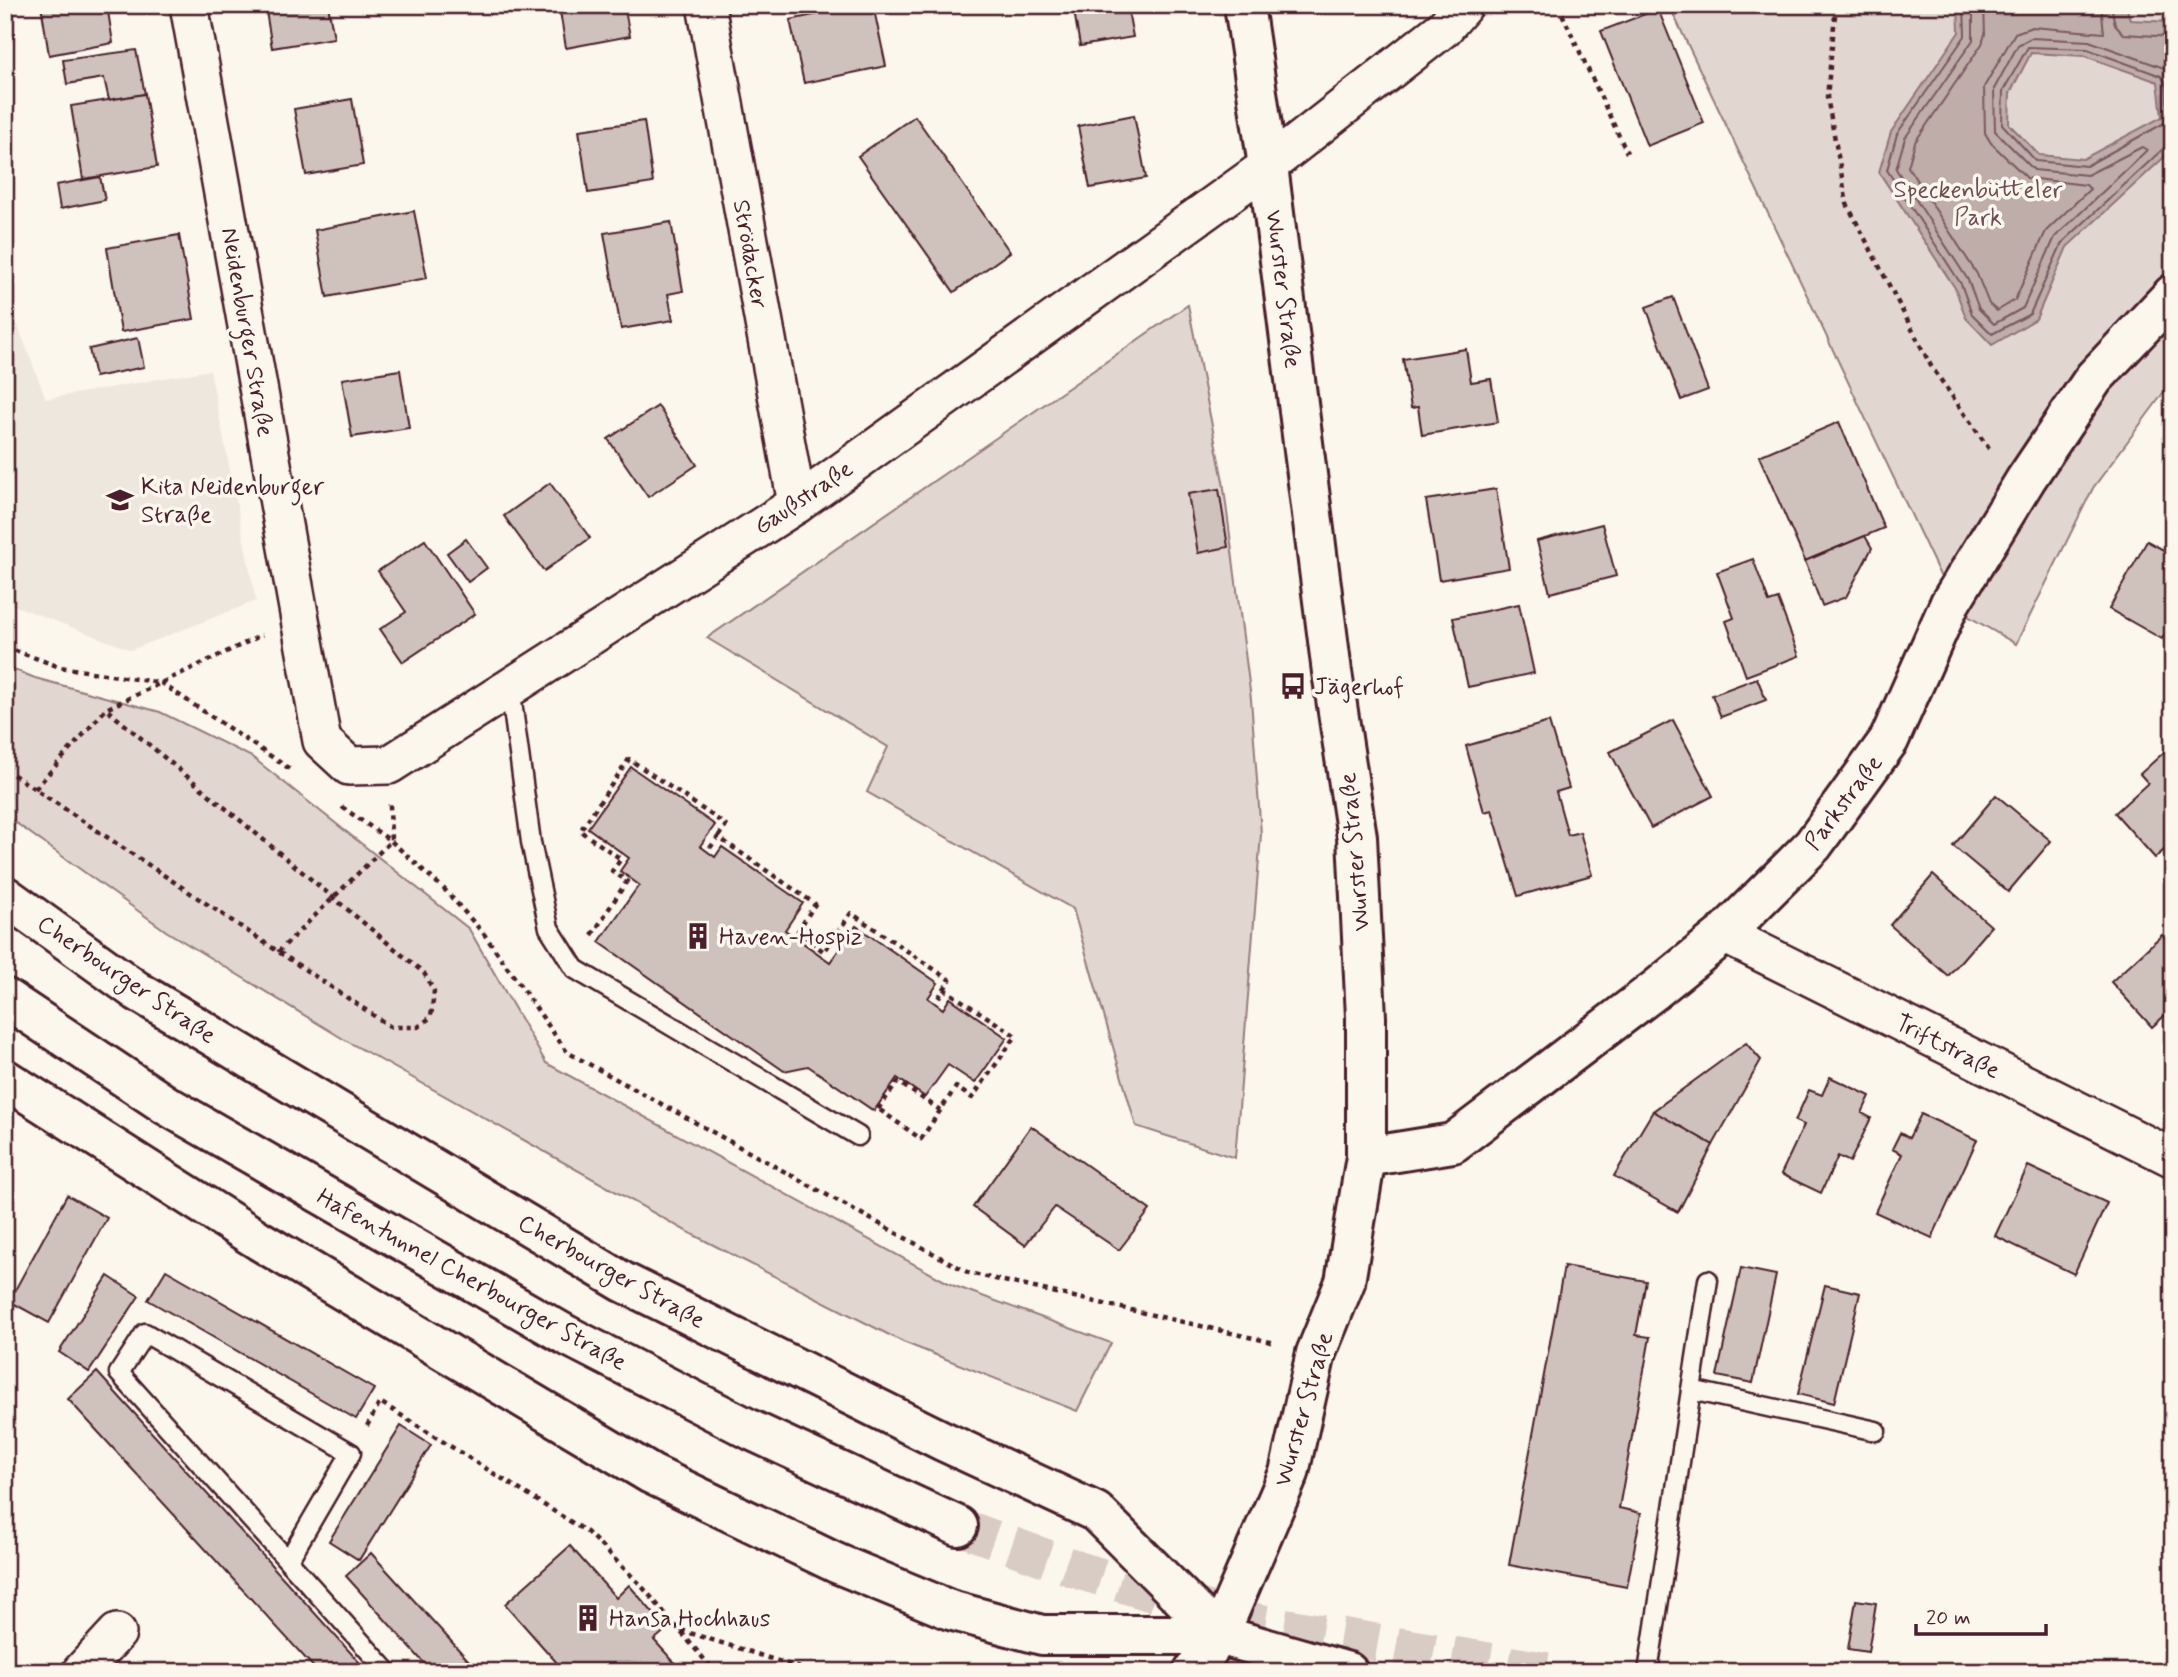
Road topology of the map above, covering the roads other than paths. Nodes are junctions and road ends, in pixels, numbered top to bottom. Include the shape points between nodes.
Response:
1 (189, 5) edge
2 (706, 5) edge
3 (1244, 5) edge
4 (1464, 5) edge
5 (1268, 166) junction
6 (2173, 294) edge
7 (797, 503) junction
8 (510, 687) junction
9 (322, 741) joint
10 (5, 896) edge
11 (1724, 934) junction
12 (5, 998) edge
13 (5, 1079) edge
14 (858, 1136) road end
15 (1366, 1157) junction
16 (2173, 1158) edge
17 (1708, 1280) dead end
18 (1691, 1390) junction
19 (1876, 1431) dead end
20 (958, 1526) tunnel mouth
21 (288, 1561) junction
22 (117, 1633) dead end
23 (1219, 1635) junction
24 (80, 1672) edge
25 (388, 1672) edge
26 (1193, 1672) edge
27 (1348, 1672) edge
28 (1648, 1672) edge

1 - 9 street, Neidenburger Straße
2 - 7 street, Strödacker
3 - 5 main road, Wurster Straße
4 - 5 street, Gaußstraße via 1444,28
5 - 7 street, Gaußstraße
5 - 15 main road, Wurster Straße via 1357,837 1366,1017
6 - 11 main road, Parkstraße via 2094,378 2026,479 1950,603 1889,740 1814,845
7 - 8 street, Gaußstraße
8 - 9 street, Gaußstraße via 389,765 349,766
8 - 14 lane via 531,842 550,928 575,969
10 - 23 main road, Cherbourger Straße via 137,991 623,1282 1096,1512
11 - 15 main road, Parkstraße via 1453,1143
11 - 16 street, Triftstraße
12 - 20 main road, Hafentunnel Cherbourger Straße via 166,1105 566,1335 753,1431
13 - 23 main road, Cherbourger Straße via 260,1241 651,1474 836,1563 950,1610 1042,1635
15 - 23 main road, Wurster Straße via 1345,1282 1317,1353 1289,1473
17 - 18 lane
18 - 19 lane
18 - 28 lane
21 - 21 lane via 119,1373 145,1333 351,1453
21 - 25 lane
22 - 24 street
23 - 26 main road, Wurster Straße
23 - 27 main road, Cherbourger Straße

